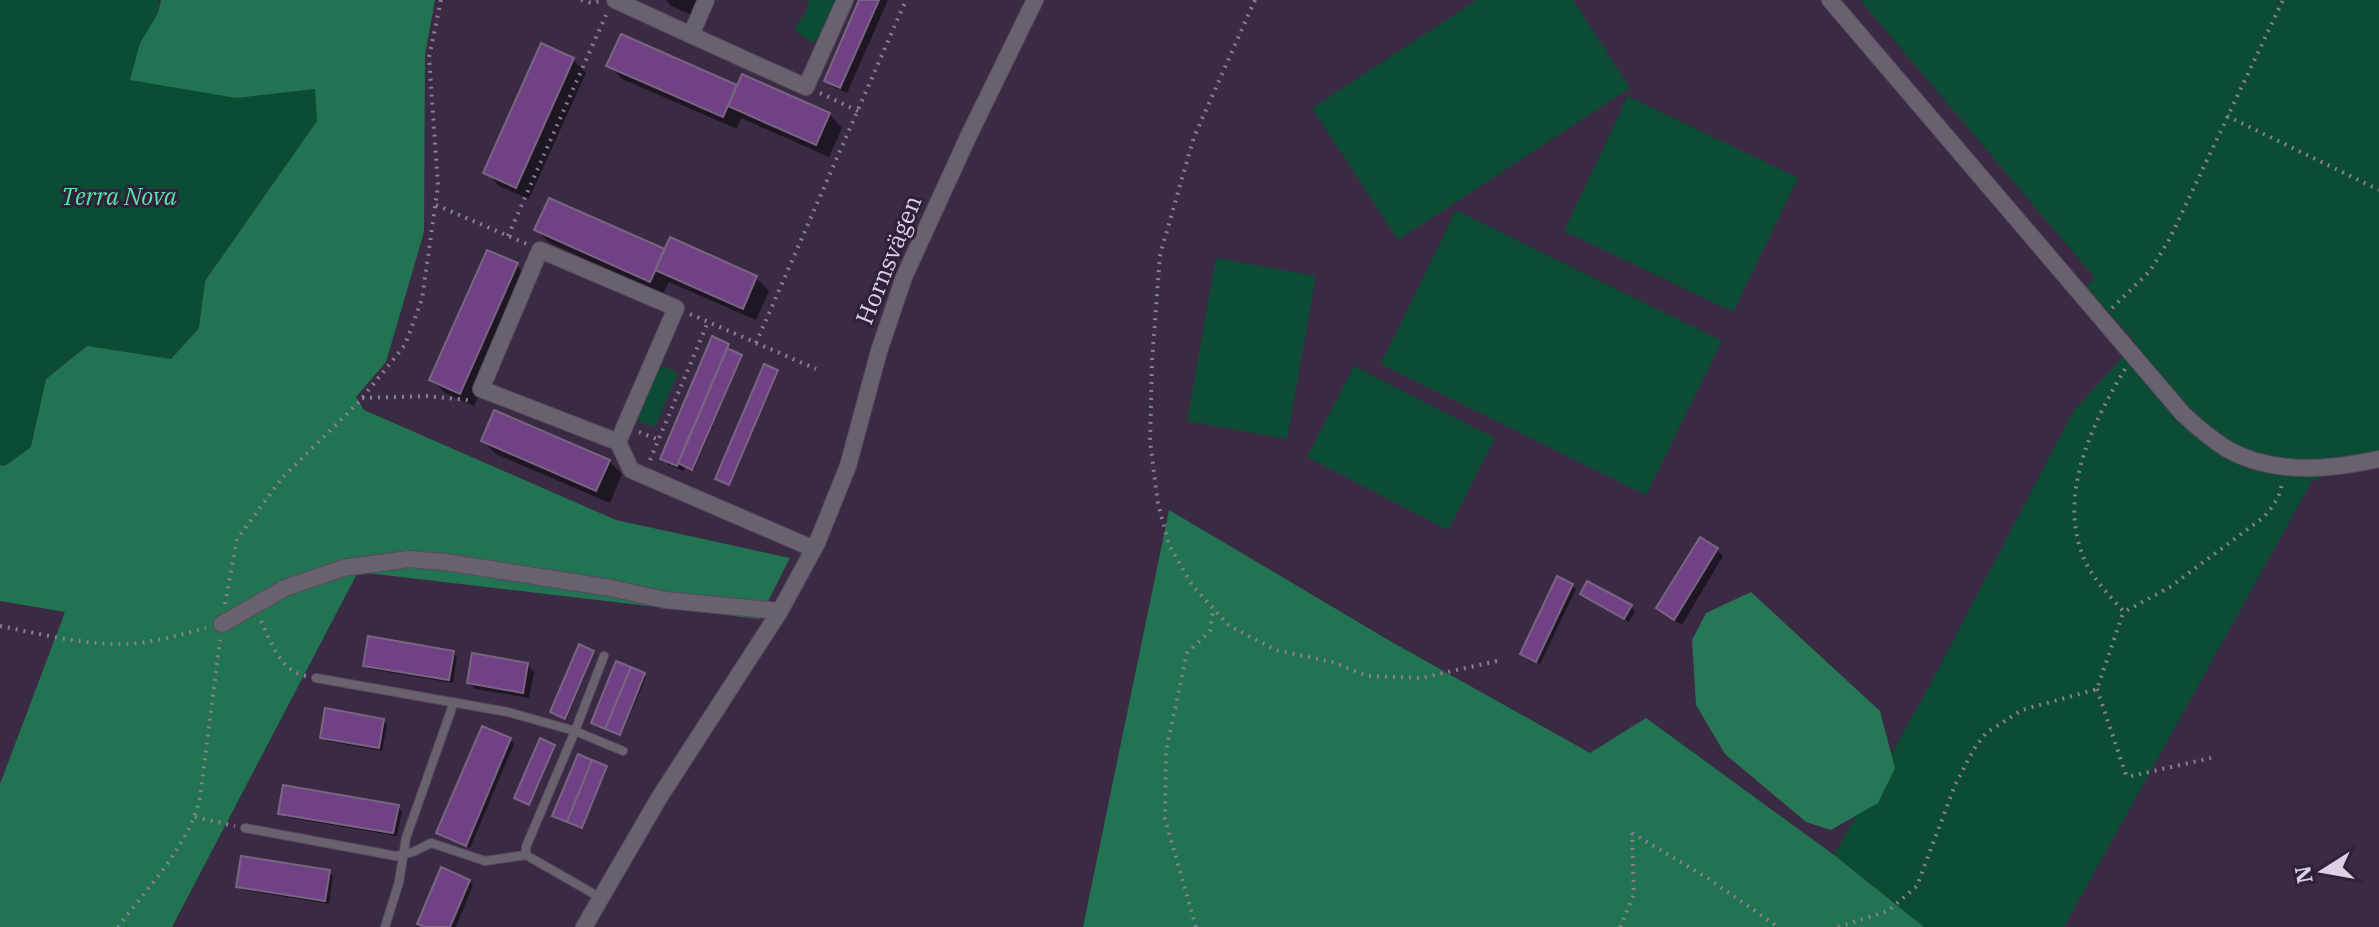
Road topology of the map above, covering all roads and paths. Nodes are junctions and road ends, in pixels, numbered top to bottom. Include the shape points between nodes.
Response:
1 (441, 0) edge
2 (581, 0) edge
3 (608, 0) edge
4 (706, 0) edge
5 (845, 0) edge
6 (906, 0) edge
7 (1035, 0) edge
8 (1255, 0) edge
9 (1830, 0) edge
10 (2283, 0) edge
11 (610, 7) edge
12 (691, 35) junction
13 (806, 87) junction
14 (858, 111) junction
15 (2227, 116) junction
16 (2379, 190) edge
17 (435, 205) junction
18 (508, 236) junction
19 (540, 250) junction
20 (676, 308) junction
21 (2102, 319) junction
22 (708, 322) junction
23 (756, 343) junction
24 (2133, 355) junction
25 (816, 369) dead end
26 (481, 389) junction
27 (362, 398) junction
28 (618, 442) junction
29 (2379, 459) edge
30 (2284, 467) junction
31 (644, 476) junction
32 (814, 549) junction
33 (253, 606) junction
34 (1213, 609) junction
35 (780, 611) junction
36 (2124, 612) junction
37 (222, 624) junction
38 (0, 626) edge
39 (604, 656) dead end
40 (1497, 661) dead end
41 (316, 678) joint
42 (2097, 689) junction
43 (454, 702) junction
44 (575, 731) junction
45 (623, 751) dead end
46 (2211, 758) dead end
47 (195, 817) junction
48 (245, 828) joint
49 (402, 855) junction
50 (526, 855) junction
51 (601, 898) junction
52 (118, 927) edge
53 (385, 927) edge
54 (584, 927) edge
55 (1196, 927) edge
56 (1620, 927) edge
57 (1778, 927) edge
58 (1838, 927) edge

1 - 17 path via 429,57
2 - 3 path
4 - 12 street
5 - 13 street
6 - 14 path
7 - 32 street, Hornsvägen via 904,277 848,466
8 - 34 path via 1190,151 1160,255 1153,346 1150,441 1158,504 1169,545
9 - 21 street
10 - 15 path
11 - 12 street
11 - 18 path
12 - 13 street
13 - 14 path
14 - 23 path
15 - 16 path
15 - 21 path via 2150,271
17 - 18 path
17 - 27 path via 422,299 405,345
18 - 19 path
19 - 20 street
19 - 26 street
20 - 22 path
20 - 28 street
21 - 24 street
22 - 23 path
22 - 31 path
23 - 25 path
24 - 30 street via 2207,436 2251,459
24 - 36 path via 2096,421 2077,481 2075,506 2086,563
26 - 27 path via 468,401
26 - 28 street
27 - 37 path via 282,478 237,539
28 - 31 street via 631,470
29 - 30 street via 2348,466
30 - 36 path via 2282,489 2264,517 2170,587
31 - 32 street
32 - 35 street, Hornsvägen
33 - 35 street via 285,588 343,568 408,559 665,600
33 - 37 street
33 - 41 path via 279,658 295,673
34 - 40 path via 1229,626 1276,650 1368,676 1421,678
34 - 55 path via 1210,631 1187,653 1166,751 1165,819
35 - 51 street, Hornsvägen
36 - 42 path
37 - 38 path via 127,644
37 - 47 path
39 - 44 lane
41 - 43 lane
42 - 46 path via 2126,775
42 - 58 path via 2022,710 1986,733 1955,785 1917,886 1888,911
43 - 44 lane
43 - 49 lane
44 - 45 lane
44 - 50 lane
47 - 48 path
47 - 52 path via 173,856
48 - 49 lane
49 - 50 lane via 431,843 485,861
49 - 53 lane
50 - 51 lane
51 - 54 street, Hornsvägen
56 - 57 path via 1634,894 1632,833

